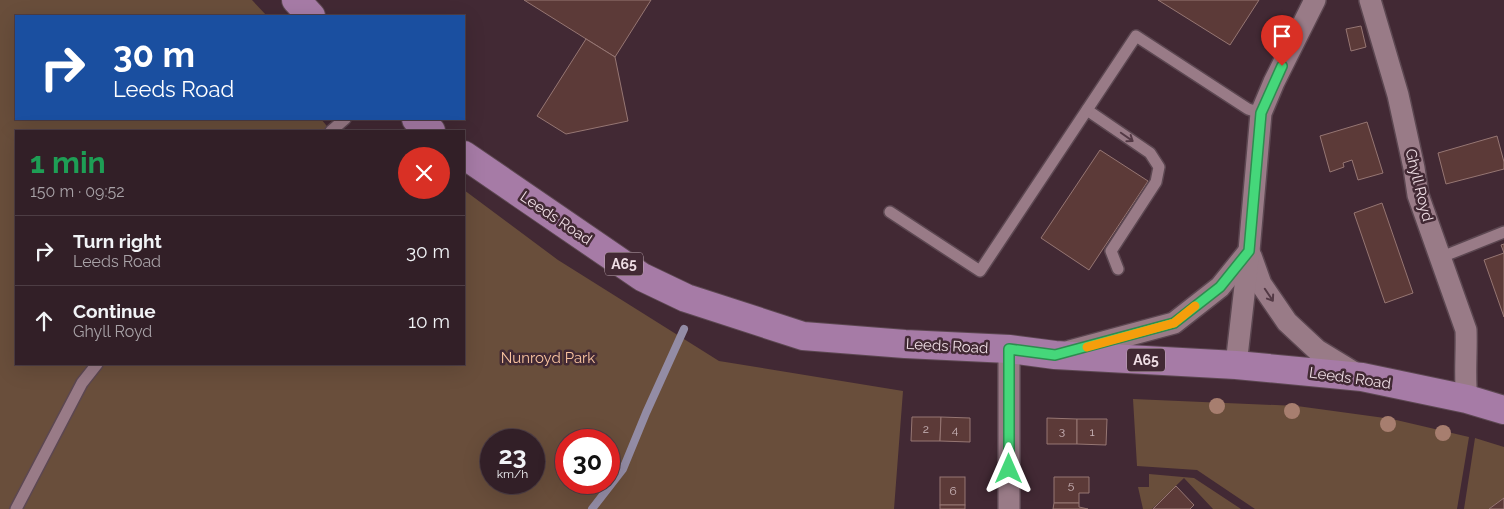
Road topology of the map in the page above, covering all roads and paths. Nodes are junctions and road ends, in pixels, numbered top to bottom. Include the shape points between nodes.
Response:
1 (296, 0) edge
2 (1316, 0) edge
3 (1370, 0) edge
4 (310, 15) edge
5 (1087, 110) junction
6 (1261, 113) junction
7 (344, 120) edge
8 (417, 120) edge
9 (332, 130) edge
10 (430, 130) edge
11 (465, 156) edge
12 (890, 212) dead end
13 (1504, 232) edge
14 (1249, 251) junction
15 (1439, 258) junction
16 (1118, 268) dead end
17 (1009, 349) junction
18 (1055, 355) junction
19 (96, 365) edge
20 (1236, 365) junction
21 (1362, 377) junction
22 (1467, 399) junction
23 (1504, 410) edge
24 (16, 509) edge
25 (1009, 509) edge

1 - 4 main road
2 - 6 street
3 - 15 street, Ghyll Royd via 1398,95 1418,195
5 - 6 lane via 1136,36 1248,109
5 - 12 lane via 980,271
5 -> 16 lane via 1150,153 1159,167 1156,182 1111,251
6 - 14 street
7 - 9 lane
8 - 10 main road
11 - 17 main road, Leeds Road / A65 via 642,276 686,298 803,336
13 - 15 lane
14 - 18 street via 1220,287 1174,323
14 - 20 street
14 -> 21 street via 1261,284 1287,322 1317,350
15 - 22 street, Ghyll Royd via 1466,330
17 - 18 main road, Leeds Road / A65
17 - 25 street
18 - 20 main road, Leeds Road / A65
19 - 24 lane via 82,383
20 - 21 main road, Leeds Road / A65
21 - 22 main road, Leeds Road / A65
22 - 23 main road, Leeds Road / A65

